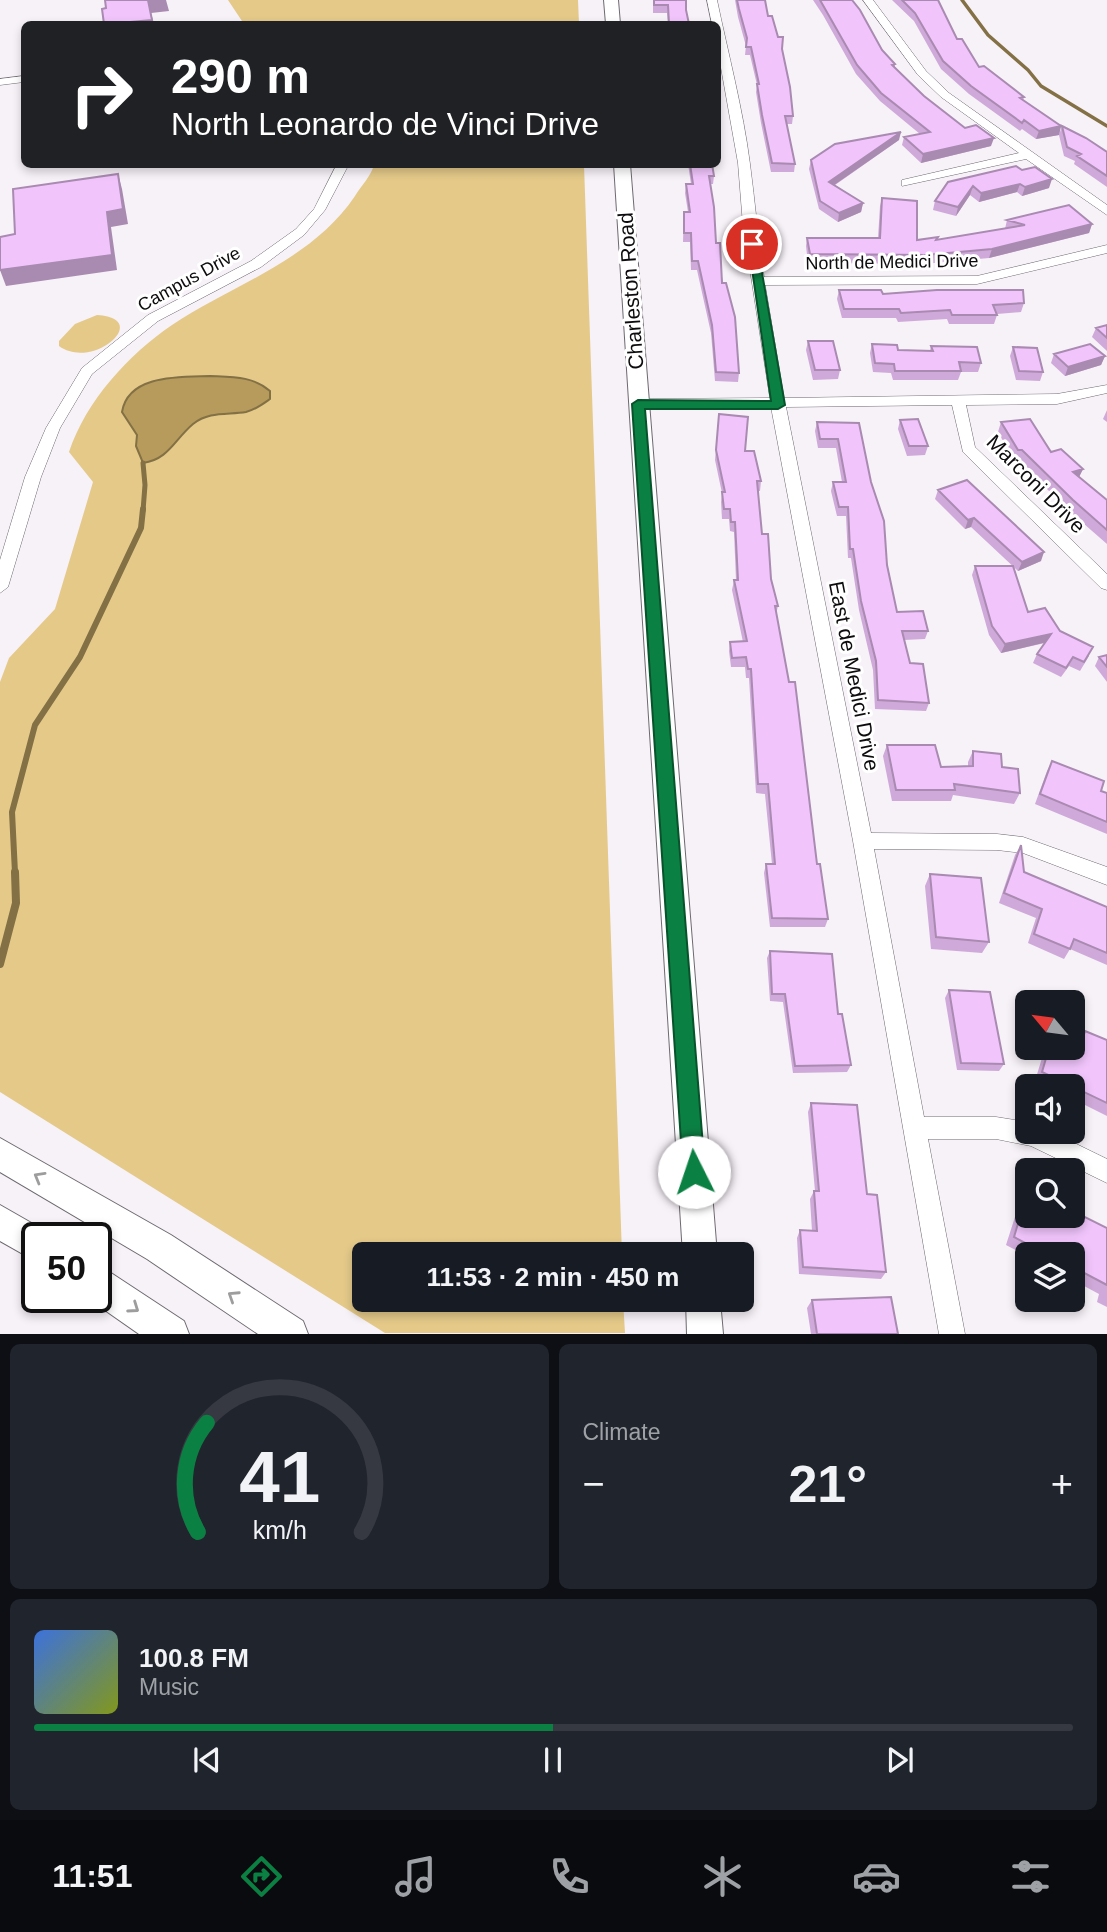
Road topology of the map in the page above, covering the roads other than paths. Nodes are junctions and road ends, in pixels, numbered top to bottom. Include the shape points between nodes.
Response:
1 (611, 0) edge
2 (712, 0) edge
3 (868, 0) edge
4 (613, 21) edge
5 (716, 21) edge
6 (721, 46) edge
7 (21, 79) edge
8 (0, 82) edge
9 (1027, 155) junction
10 (341, 168) edge
11 (622, 168) edge
12 (906, 183) dead end
13 (1107, 211) edge
14 (1107, 249) edge
15 (757, 281) junction
16 (1107, 389) edge
17 (958, 401) junction
18 (638, 404) junction
19 (778, 405) junction
20 (1107, 584) edge
21 (0, 587) edge
22 (863, 841) junction
23 (1107, 876) edge
24 (916, 1128) junction
25 (0, 1154) edge
26 (1107, 1171) edge
27 (0, 1222) edge
28 (21, 1235) edge
29 (699, 1242) edge
30 (112, 1294) edge
31 (704, 1312) edge
32 (171, 1334) edge
33 (290, 1334) edge
34 (705, 1334) edge
35 (952, 1334) edge

1 - 4 main road
2 - 5 street, East de Medici Drive
3 - 9 street via 922,74
6 - 15 street, East de Medici Drive via 744,163
7 - 8 street
9 - 12 street
9 - 13 street
10 - 21 street, Campus Drive via 319,209 290,240 256,264 159,314 88,371 53,428 33,477
11 - 18 main road, Charleston Road
14 - 15 street, North de Medici Drive via 977,280
15 - 19 street, East de Medici Drive
16 - 17 street via 1057,400
17 - 19 street
17 - 20 street, Marconi Drive via 968,449
18 - 19 street
18 - 29 main road, Charleston Road
19 - 22 street, East de Medici Drive
22 - 23 street via 1023,845
22 - 24 street, East de Medici Drive
24 - 26 street via 996,1128 1033,1135
24 - 35 street, East de Medici Drive
33 -> 25 main road via 159,1247
27 - 28 main road
30 -> 32 main road
31 - 34 main road

